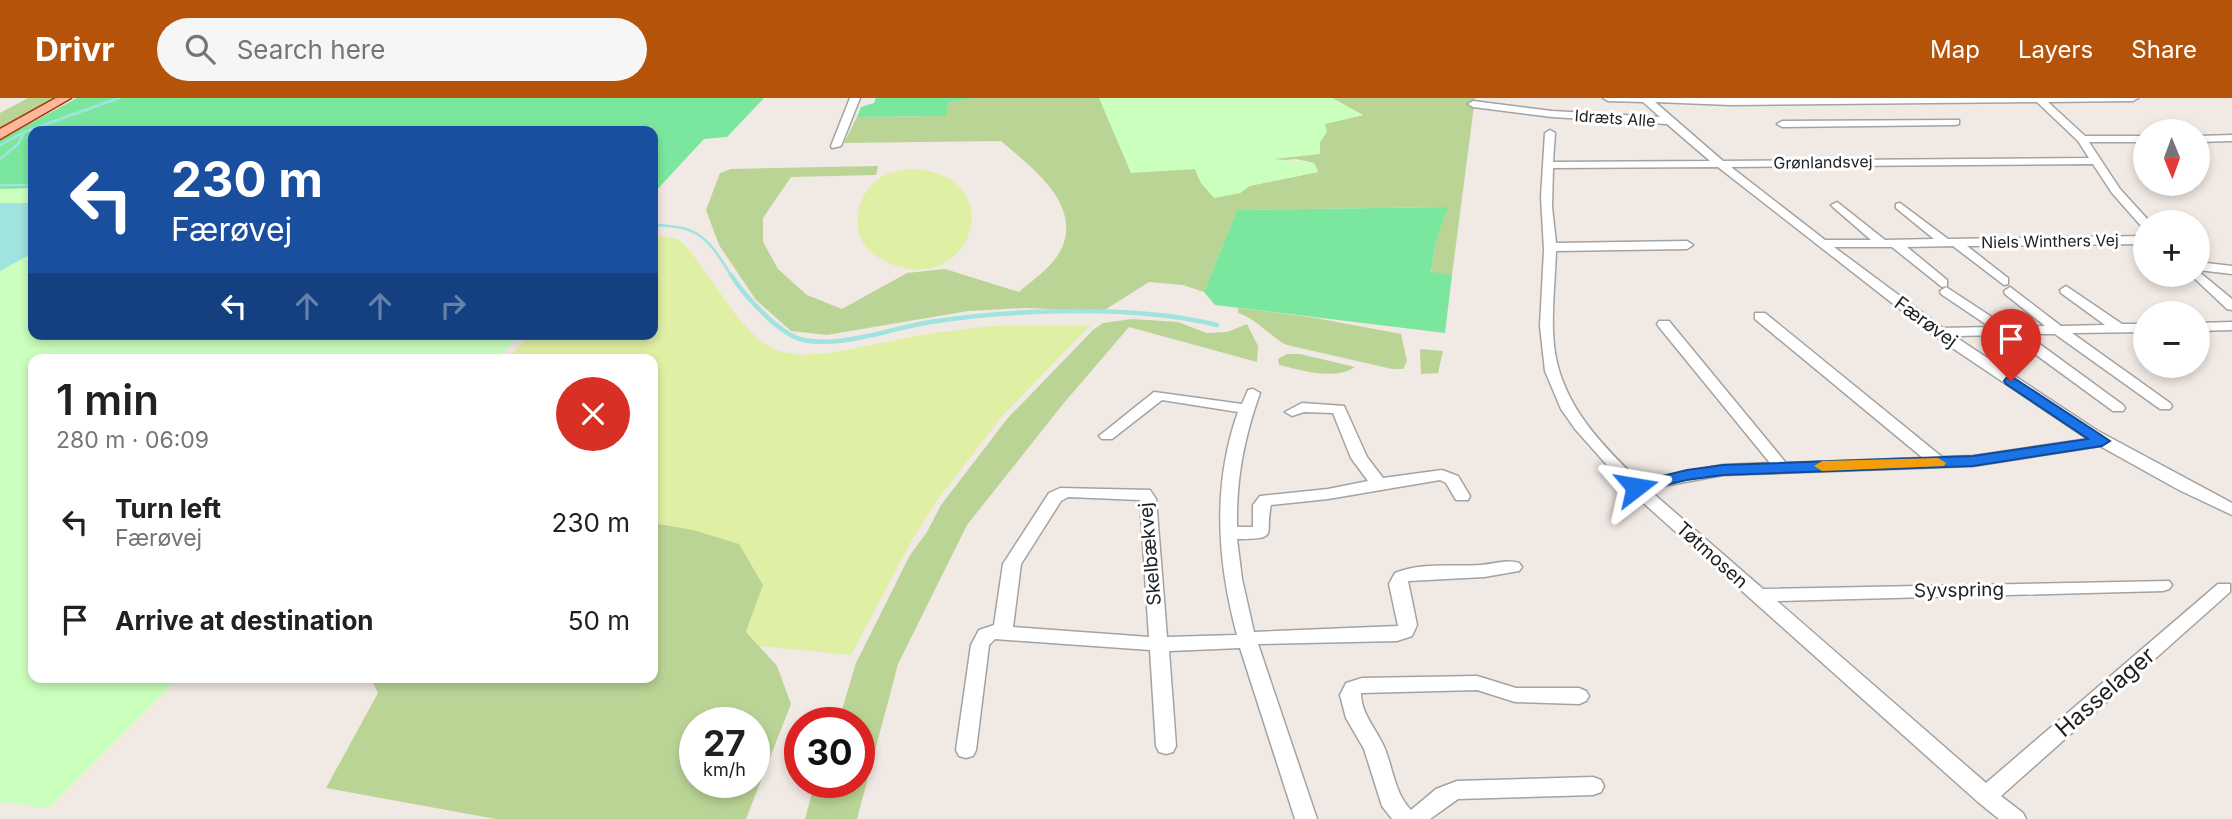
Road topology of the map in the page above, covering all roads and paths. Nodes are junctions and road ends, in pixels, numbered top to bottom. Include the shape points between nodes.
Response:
1 (65, 98) edge
2 (855, 98) edge
3 (1608, 98) edge
4 (2039, 98) edge
5 (2133, 98) edge
6 (1646, 99) edge
7 (1843, 101) junction
8 (1473, 104) dead end
9 (1673, 121) junction
10 (1955, 122) dead end
11 (1873, 123) junction
12 (1782, 124) dead end
13 (1550, 133) dead end
14 (0, 135) edge
15 (2232, 138) edge
16 (2082, 139) junction
17 (2133, 139) edge
18 (2210, 139) edge
19 (836, 146) dead end
20 (2097, 161) junction
21 (1723, 163) junction
22 (1548, 165) junction
23 (1838, 205) dead end
24 (1900, 206) dead end
25 (2133, 210) edge
26 (2133, 240) edge
27 (1950, 242) junction
28 (1888, 243) junction
29 (1821, 244) junction
30 (1687, 245) dead end
31 (1550, 247) junction
32 (2210, 267) edge
33 (2232, 270) edge
34 (2210, 287) edge
35 (2066, 290) dead end
36 (2232, 306) edge
37 (1760, 316) dead end
38 (1664, 324) dead end
39 (2232, 326) edge
40 (2210, 327) edge
41 (2118, 328) junction
42 (2133, 328) edge
43 (2007, 330) junction
44 (2057, 330) junction
45 (1938, 331) junction
46 (2165, 406) dead end
47 (2118, 408) dead end
48 (1292, 412) dead end
49 (1107, 436) dead end
50 (2102, 441) junction
51 (1939, 463) junction
52 (1781, 467) junction
53 (1379, 484) junction
54 (1636, 487) junction
55 (1462, 496) dead end
56 (2232, 510) edge
57 (1228, 533) junction
58 (1513, 567) dead end
59 (2163, 585) dead end
60 (2224, 587) dead end
61 (1756, 595) junction
62 (1003, 631) junction
63 (1247, 640) junction
64 (1157, 644) junction
65 (1579, 696) dead end
66 (1166, 746) dead end
67 (965, 750) dead end
68 (1593, 786) dead end
69 (1986, 796) junction
70 (1306, 819) edge
71 (1406, 819) edge
72 (1415, 819) edge
73 (2015, 819) edge

1 - 14 main road
2 - 19 street
3 - 6 street, Idræts Alle
4 - 5 street, Idræts Alle
4 - 7 street, Idræts Alle
4 - 16 street
6 - 7 street, Idræts Alle
6 - 9 street, Færøvej
7 - 11 street
8 - 9 street, Idræts Alle
9 - 21 street, Færøvej
10 - 11 street
11 - 12 street
13 - 22 street, Tøtmosen
15 - 18 street
16 - 17 street
16 - 20 street
20 - 21 street, Grønlandsvej
20 - 25 street
21 - 22 street, Grønlandsvej
21 - 29 street, Færøvej
22 - 31 street, Tøtmosen
23 - 28 street
24 - 27 street, Niels Winthers Vej
26 - 27 street, Niels Winthers Vej
27 - 28 street, Niels Winthers Vej
27 - 44 street, Niels Winthers Vej
28 - 29 street, Niels Winthers Vej
28 - 43 street
29 - 45 street, Færøvej
30 - 31 street
31 - 54 street, Tøtmosen via 1548,351 1553,375 1582,429
32 - 33 street
34 - 36 street
35 - 41 street
37 - 51 street
38 - 52 street
39 - 40 street
41 - 42 street
41 - 44 street
43 - 44 street
43 - 45 street
43 - 47 street
44 - 46 street, Niels Winthers Vej
45 - 50 street, Færøvej
48 - 53 street via 1302,407 1339,409 1359,458
49 - 57 street via 1159,396 1250,401 1233,460
50 - 51 street
50 - 56 street, Færøvej
51 - 52 street
52 - 54 street via 1687,475
53 - 55 street via 1446,476
53 - 57 street via 1266,500 1261,505 1262,530
54 - 61 street, Tøtmosen
57 - 63 street
58 - 63 street via 1401,577 1398,584 1408,625 1402,633
59 - 61 street, Syvspring
60 - 69 street, Hasselager
61 - 69 street, Tøtmosen
62 - 64 street
62 - 64 street, Skelbækvej via 1012,564 1055,497 1066,492 1136,492 1148,499
62 - 67 street via 986,635 980,645
63 - 64 street
63 - 70 street
64 - 66 street, Skelbækvej
65 - 71 street via 1527,696 1477,683 1353,688 1350,695 1356,718 1374,747 1393,806
68 - 72 street via 1457,790
69 - 73 street, Tøtmosen

